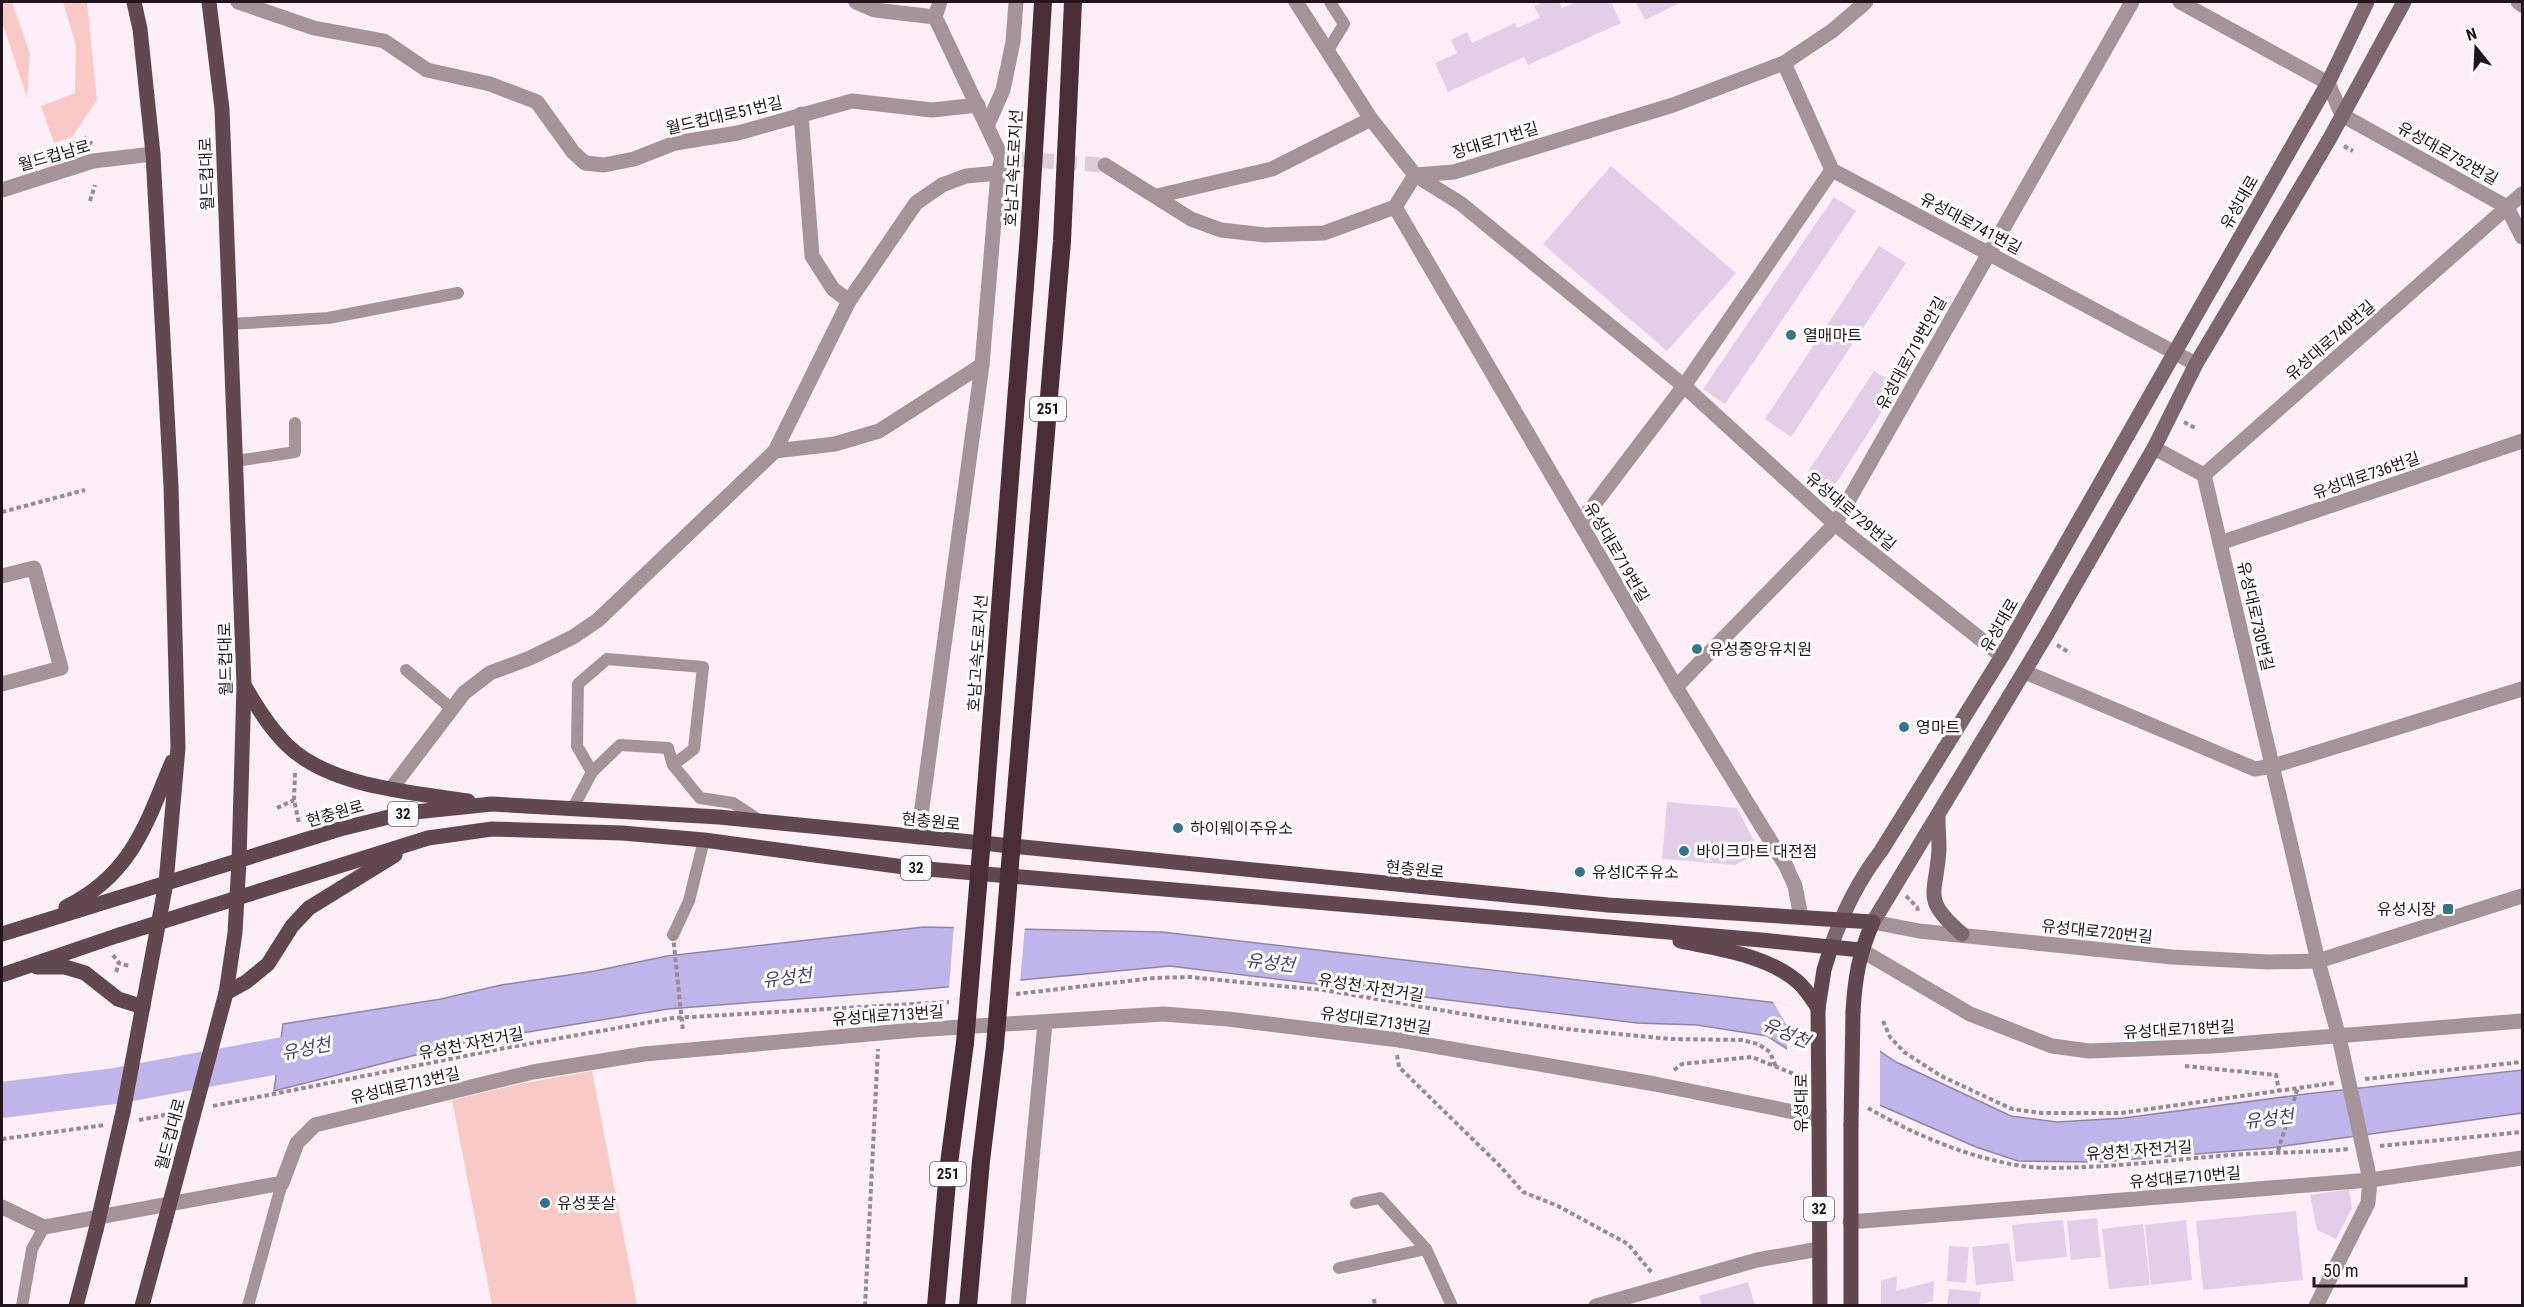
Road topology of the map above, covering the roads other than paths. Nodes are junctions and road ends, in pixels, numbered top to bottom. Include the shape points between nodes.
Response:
1 (134, 2) edge
2 (209, 2) edge
3 (238, 2) edge
4 (856, 2) edge
5 (940, 2) edge
6 (1016, 2) edge
7 (1043, 2) edge
8 (1073, 2) edge
9 (1296, 2) edge
10 (1330, 2) edge
11 (1866, 2) edge
12 (2132, 2) edge
13 (2180, 2) edge
14 (2367, 2) edge
15 (2404, 2) edge
16 (2518, 2) edge
17 (2523, 5) edge
18 (935, 17) junction
19 (1328, 52) junction
20 (1784, 63) junction
21 (2328, 83) junction
22 (978, 105) junction
23 (801, 114) junction
24 (2342, 115) junction
25 (1371, 119) junction
26 (987, 126) junction
27 (153, 154) junction
28 (1005, 164) junction
29 (1105, 165) tunnel mouth
30 (1832, 170) junction
31 (1415, 175) junction
32 (2, 190) edge
33 (2523, 194) edge
34 (1156, 196) junction
35 (1395, 207) junction
36 (2507, 207) junction
37 (2523, 237) edge
38 (1988, 253) junction
39 (458, 293) dead end
40 (849, 301) junction
41 (230, 324) junction
42 (2174, 352) junction
43 (2196, 364) junction
44 (982, 365) junction
45 (1684, 386) junction
46 (295, 423) dead end
47 (2523, 441) edge
48 (2154, 448) junction
49 (775, 451) junction
50 (236, 461) junction
51 (2204, 475) junction
52 (1580, 523) junction
53 (1835, 524) junction
54 (2220, 543) junction
55 (2, 576) edge
56 (2002, 656) junction
57 (406, 670) dead end
58 (2025, 672) junction
59 (2, 684) edge
60 (244, 685) junction
61 (1676, 687) junction
62 (2523, 690) edge
63 (452, 710) junction
64 (178, 748) junction
65 (673, 765) junction
66 (2273, 766) junction
67 (592, 772) junction
68 (391, 789) junction
69 (492, 804) junction
70 (573, 808) junction
71 (1938, 817) junction
72 (762, 822) junction
73 (918, 837) junction
74 (428, 838) junction
75 (704, 840) junction
76 (239, 861) junction
77 (166, 883) junction
78 (2523, 896) edge
79 (237, 899) junction
80 (1801, 917) junction
81 (1840, 920) junction
82 (1873, 922) junction
83 (32, 923) junction
84 (158, 923) junction
85 (1606, 927) junction
86 (2, 934) edge
87 (1962, 934) junction
88 (673, 935) road end
89 (1831, 947) junction
90 (1861, 950) junction
91 (2318, 961) junction
92 (27, 966) junction
93 (2, 975) edge
94 (226, 993) junction
95 (143, 1007) junction
96 (1818, 1008) junction
97 (2523, 1021) edge
98 (1045, 1023) junction
99 (2339, 1037) junction
100 (1819, 1117) junction
101 (2523, 1158) edge
102 (2370, 1180) junction
103 (282, 1183) junction
104 (1356, 1203) dead end
105 (2, 1207) edge
106 (1850, 1222) junction
107 (44, 1227) junction
108 (1426, 1249) junction
109 (1820, 1249) junction
110 (1339, 1268) dead end
111 (22, 1305) edge
112 (76, 1305) edge
113 (142, 1305) edge
114 (248, 1305) edge
115 (936, 1305) edge
116 (968, 1305) edge
117 (1018, 1305) edge
118 (1452, 1305) edge
119 (1601, 1305) edge
120 (1820, 1305) edge
121 (1851, 1305) edge
122 (2316, 1305) edge

1 - 27 main road
2 - 41 main road, 월드컵대로 via 222,109
3 - 23 street, 월드컵대로51번길 via 314,28 384,41 427,70 490,84 537,102 585,164 634,159 675,143 738,133
4 - 18 street via 875,10
5 - 18 street
6 - 26 street via 1004,90
7 - 115 highway, 호남고속도로지선 / 251, bridge via 984,813 965,1043
8 - 116 highway, 251, bridge via 1062,241 995,1046
9 - 19 street, 유성대로729번길
10 - 19 lane via 1344,24
11 - 20 street, 장대로71번길
12 - 38 street, 유성대로719번안길
13 - 21 street
14 - 21 main road, 유성대로 / 32
15 - 24 main road
16 - 17 street
18 - 22 street
19 - 25 street, 유성대로729번길
20 - 30 street
20 - 31 street, 장대로71번길 via 1673,105 1454,172
21 - 24 street
21 - 42 main road, 유성대로 / 32
22 - 23 street, 월드컵대로51번길 via 932,110 852,101
22 - 26 street
23 - 40 street, 월드컵대로51번길 via 812,256 833,289
24 - 36 street, 유성대로752번길
24 - 43 main road
25 - 31 street, 유성대로729번길
25 - 34 street via 1272,169
26 - 28 street
27 - 32 street, 월드컵남로 via 93,160
27 - 64 main road via 171,486
28 - 40 street via 942,185 916,203
28 - 44 street
29 - 34 street
30 - 38 street, 유성대로741번길
30 - 45 street
31 - 35 street
31 - 45 street, 유성대로729번길 via 1460,203
33 - 36 street, 유성대로740번길
34 - 35 street via 1191,219 1221,230 1265,235 1324,232
35 - 52 street, 유성대로719번길
36 - 37 street, 유성대로752번길
36 - 51 street, 유성대로740번길
38 - 42 street, 유성대로741번길
38 - 53 street, 유성대로719번안길
39 - 41 lane via 328,318
40 - 49 street
41 - 50 main road, 월드컵대로
42 - 43 street, 유성대로741번길
42 - 56 main road, 유성대로 / 32
43 - 48 main road
44 - 49 street via 879,431 835,444
44 - 73 street
45 - 52 street
45 - 53 street, 유성대로729번길
46 - 50 lane via 295,452
47 - 54 street, 유성대로736번길
48 - 51 street
48 - 58 main road
49 - 63 street via 598,620 573,637 490,673 464,693
50 - 60 main road, 월드컵대로
51 - 54 street, 유성대로730번길
52 - 61 street, 유성대로719번길
53 - 56 street, 유성대로729번길
53 - 61 street, 유성대로719번안길
54 - 66 street, 유성대로730번길
55 - 59 street via 34,568 61,668
56 - 81 main road, 유성대로 / 32 via 1881,851 1863,873
57 - 63 lane
58 - 66 street via 2255,768
58 - 71 main road
60 - 68 main road via 265,720 302,757 322,768
60 - 76 main road, 월드컵대로
61 - 80 street, 유성대로719번길 via 1786,866
62 - 66 street
63 - 68 street
64 - 77 main road
64 - 83 main road via 126,861 111,878 78,901
65 - 67 lane via 668,748 620,745
65 - 67 lane via 694,749 703,667 607,659 578,684 577,746
65 - 72 lane via 700,798 733,803
66 - 91 street
67 - 70 lane
68 - 69 main road
69 - 70 main road, 현충원로 / 32
69 - 76 main road, 현충원로 / 32 via 405,813
70 - 72 main road, 현충원로 / 32
71 - 82 main road
71 - 87 main road via 1939,851 1933,900 1943,918
72 - 73 main road, 현충원로 / 32
73 - 80 main road, 현충원로 / 32 via 1596,904
74 - 75 main road, 32 via 492,828
74 - 79 main road, 32
74 - 94 main road via 383,860 309,908 292,926 268,964
75 - 85 main road, 32 via 904,867
75 - 88 lane via 689,901
76 - 77 main road, 현충원로 / 32
76 - 79 main road, 월드컵대로
77 - 83 main road, 현충원로 / 32
77 - 84 main road
78 - 91 street, 유성대로720번길
79 - 84 main road, 32
79 - 94 main road, 월드컵대로
80 - 81 main road, 현충원로 / 32
81 - 82 main road, 현충원로 / 32
81 - 89 main road, 유성대로 / 32
82 - 87 street, 유성대로720번길
82 - 90 main road
83 - 86 main road, 현충원로 / 32
84 - 92 main road, 32
84 - 95 main road
85 - 89 main road
85 - 96 main road via 1708,947 1778,968 1799,982
87 - 91 street, 유성대로720번길 via 2172,957
89 - 90 main road
89 - 96 main road, 유성대로 / 32
90 - 99 street, 유성대로718번길 via 1970,1014 2052,1046 2089,1051
90 - 106 main road, bridge via 1853,1012
91 - 99 street
92 - 93 main road, 32
92 - 95 main road via 65,967 85,973 118,999
94 - 113 main road, 월드컵대로, bridge
95 - 112 main road, bridge via 123,1112
96 - 100 main road, 유성대로 / 32, bridge
97 - 99 street, 유성대로718번길
98 - 100 street, 유성대로713번길 via 1163,1014 1228,1019 1399,1040
98 - 103 street, 유성대로713번길 via 915,1030 644,1054 533,1072 315,1125 297,1143
98 - 117 street
99 - 102 street, bridge
100 - 109 main road, 유성대로 / 32
101 - 102 street, 유성대로710번길
102 - 106 street, 유성대로710번길
102 - 122 street via 2368,1203
103 - 107 street
103 - 114 lane
104 - 108 lane via 1380,1198
105 - 107 street
106 - 121 main road
107 - 111 lane via 32,1249
108 - 110 lane
108 - 118 lane
109 - 119 street via 1757,1260
109 - 120 main road, 유성대로 / 32

